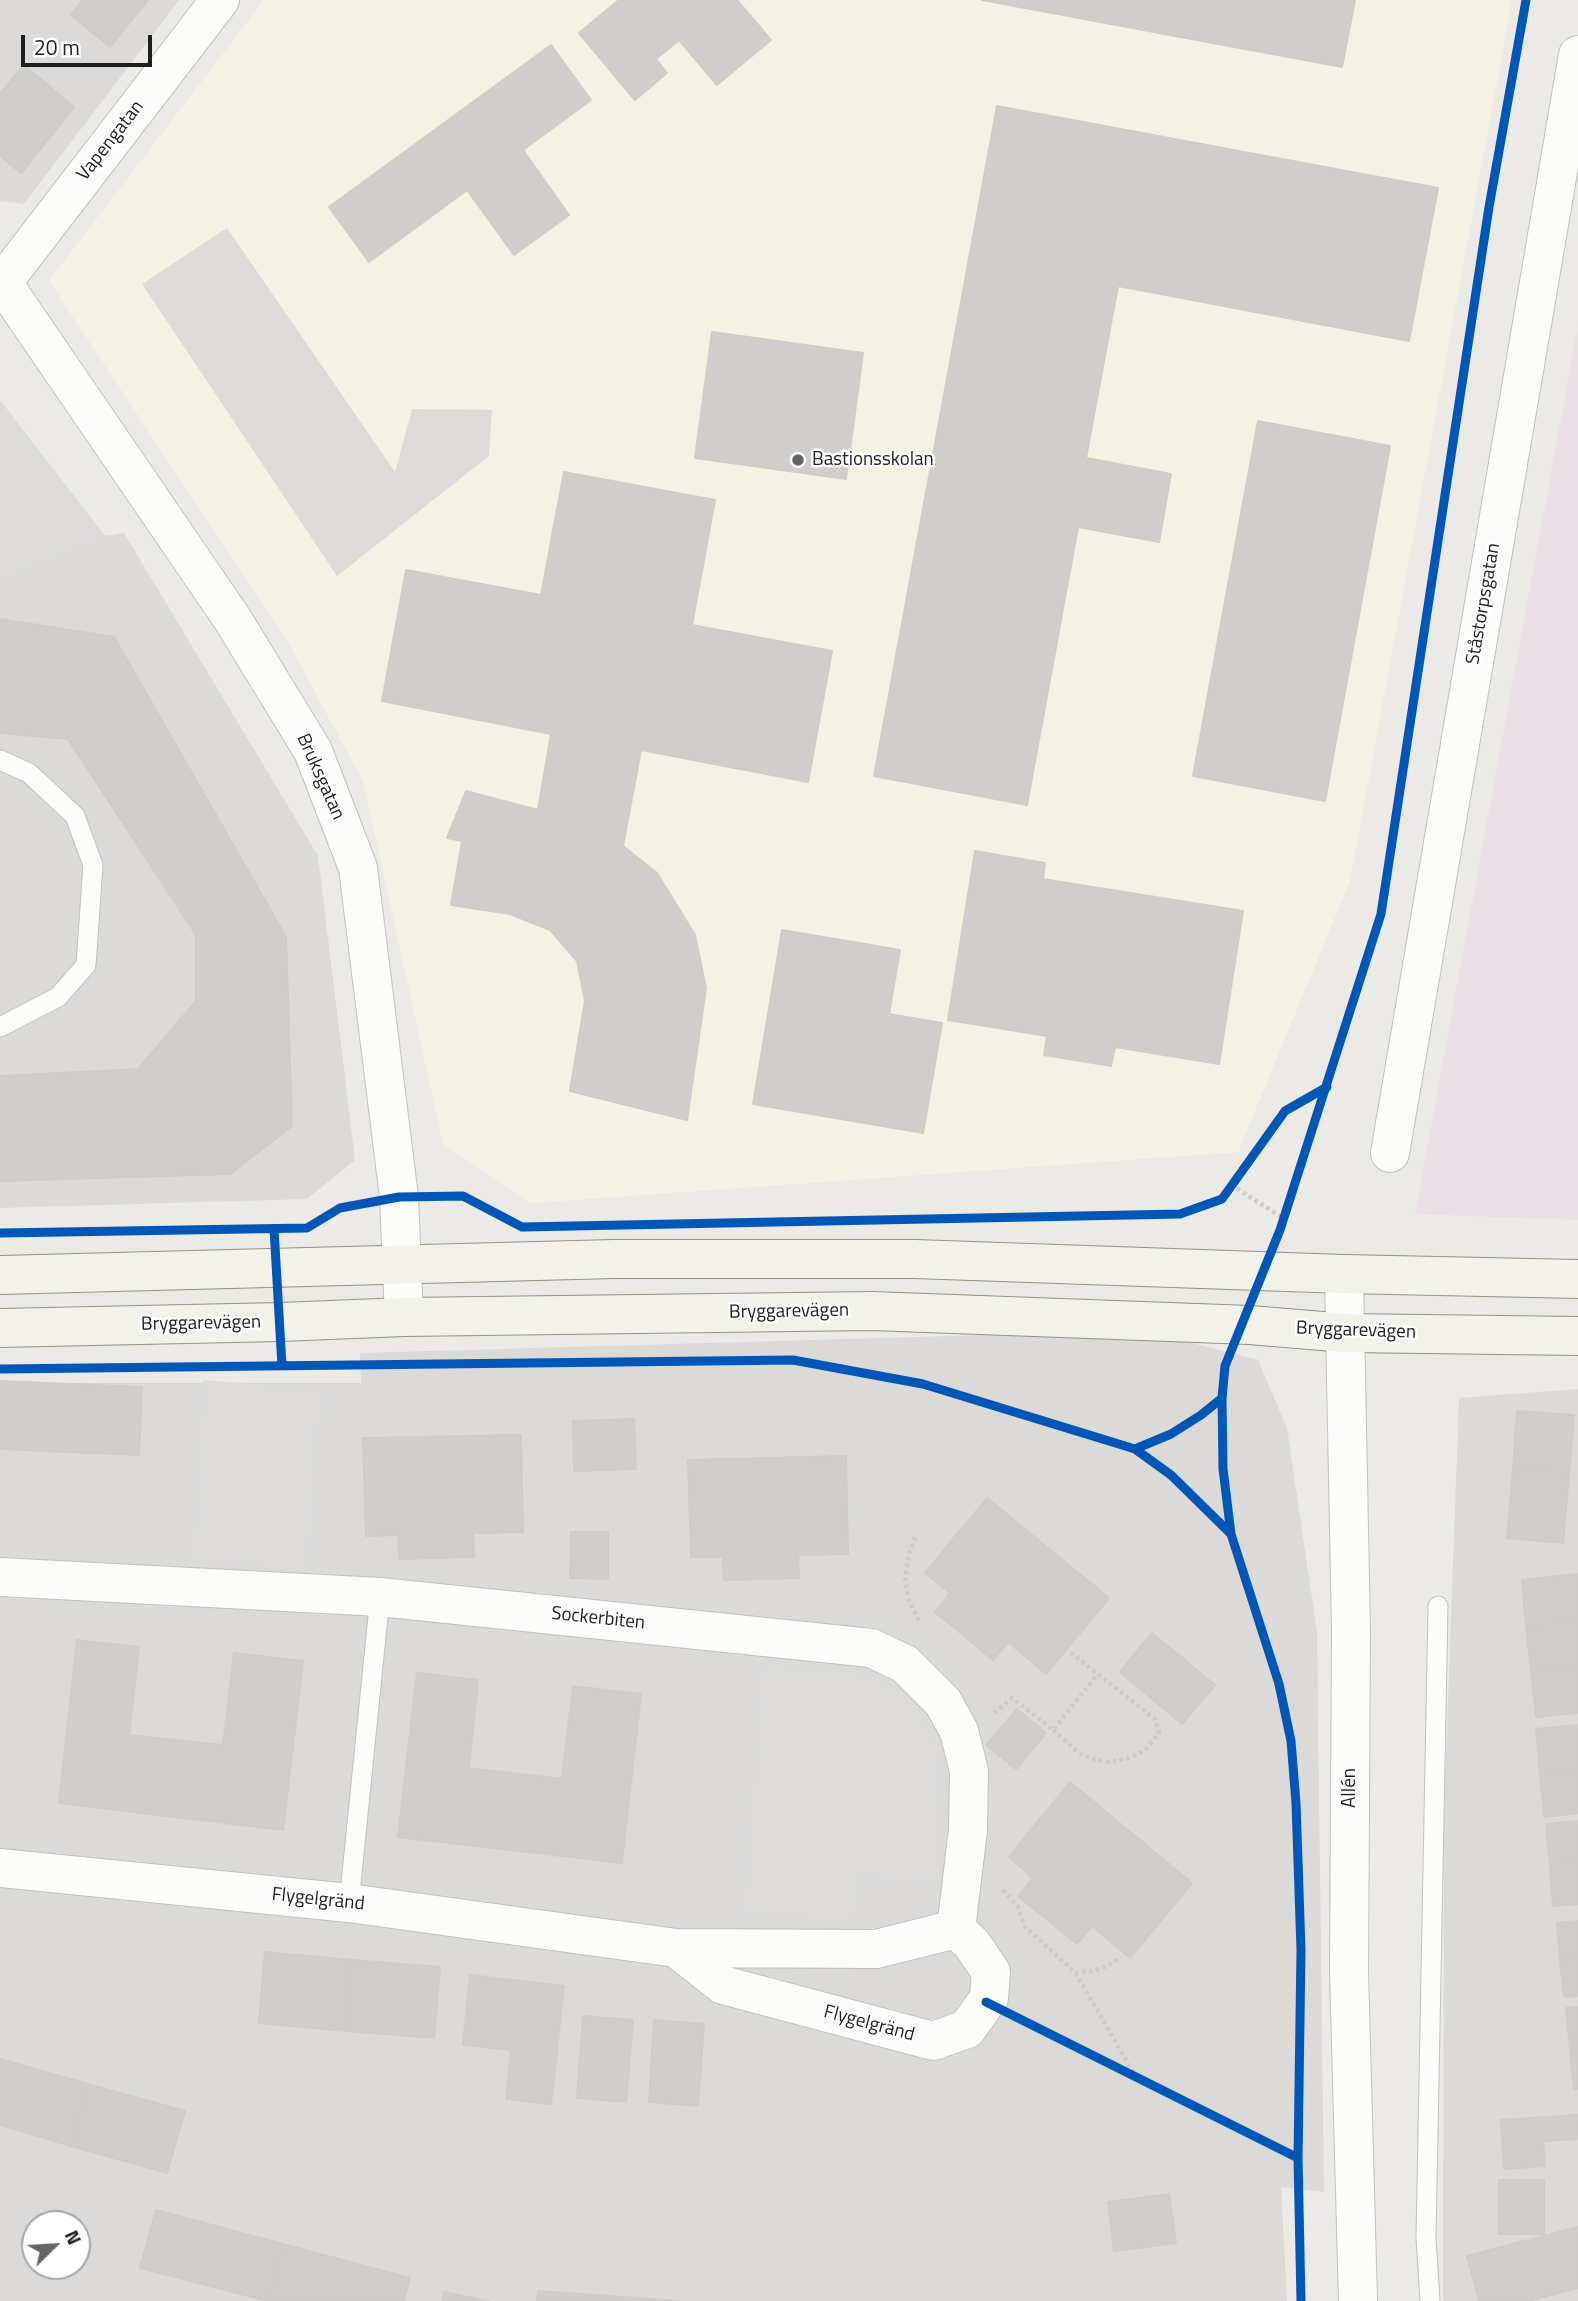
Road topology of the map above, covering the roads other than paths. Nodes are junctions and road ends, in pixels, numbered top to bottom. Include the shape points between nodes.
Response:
1 (220, 0) edge
2 (1578, 55) edge
3 (1, 281) edge
4 (0, 760) edge
5 (0, 1027) edge
6 (1390, 1153) dead end
7 (402, 1263) junction
8 (1344, 1274) junction
9 (0, 1275) edge
10 (1578, 1279) edge
11 (404, 1317) junction
12 (0, 1328) edge
13 (1346, 1333) junction
14 (1578, 1336) edge
15 (0, 1577) edge
16 (380, 1597) junction
17 (1438, 1606) dead end
18 (0, 1868) edge
19 (349, 1903) junction
20 (956, 1929) junction
21 (676, 1948) junction
22 (1358, 2301) edge
23 (1430, 2301) edge

1 - 3 street, Vapengatan
2 - 6 street, Ståstorpsgatan
3 - 7 street, Bruksgatan via 233,620 313,751 358,868 400,1196
4 - 5 lane via 29,773 75,816 93,865 86,965 58,997
7 - 8 main road via 915,1258
7 - 9 main road
7 - 11 street, Bruksgatan
8 - 10 main road
8 - 13 street, Allén
11 - 12 main road, Bryggarevägen
11 - 13 main road, Bryggarevägen via 872,1311 1250,1325
13 - 14 main road, Bryggarevägen
13 - 22 street, Allén via 1351,1631 1349,1971
15 - 16 street, Sockerbiten
16 - 19 lane
16 - 20 street, Sockerbiten via 871,1647 905,1664 943,1702 959,1731 969,1771 968,1830
17 - 23 lane via 1426,2238
18 - 19 street, Flygelgränd
19 - 21 street, Flygelgränd
20 - 21 street, Flygelgränd via 876,1949
20 - 21 street, Flygelgränd via 991,1972 989,1998 967,2029 933,2041 723,1985

